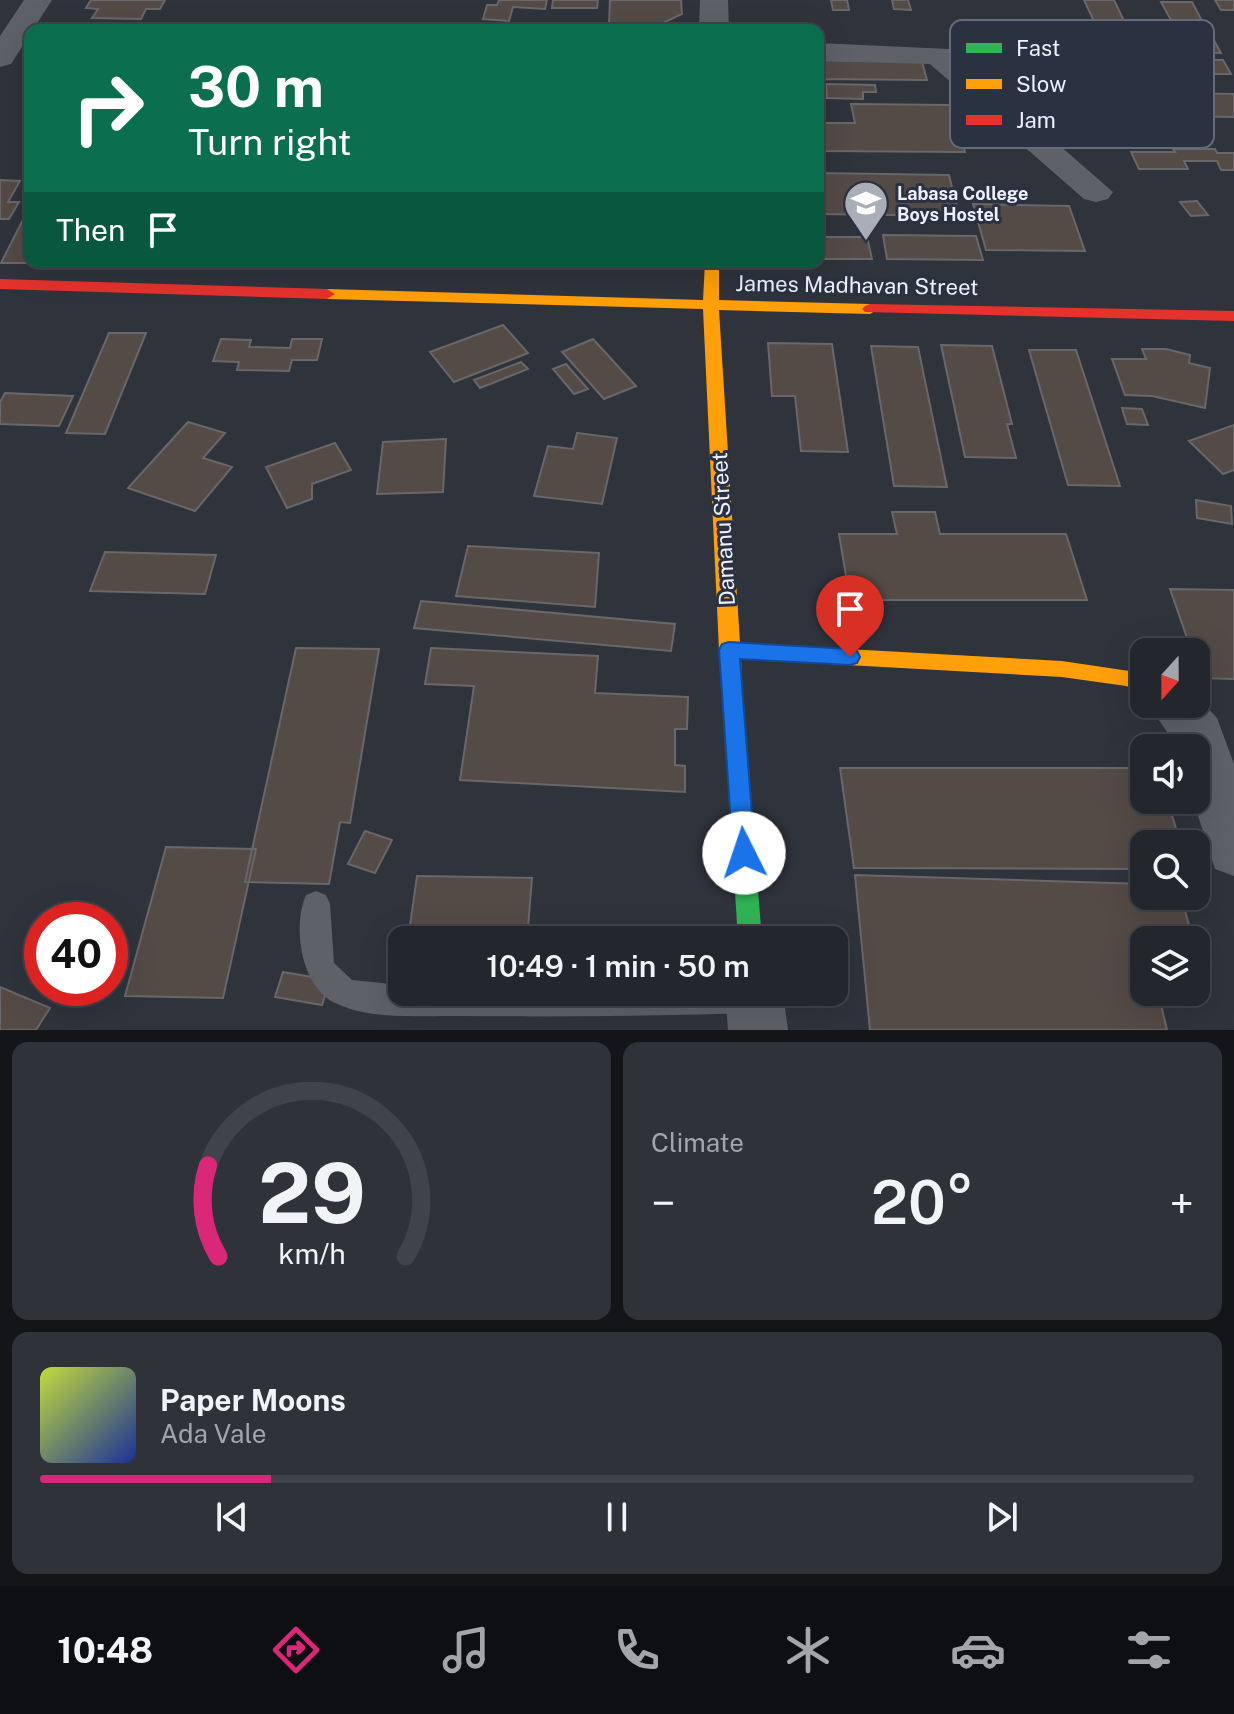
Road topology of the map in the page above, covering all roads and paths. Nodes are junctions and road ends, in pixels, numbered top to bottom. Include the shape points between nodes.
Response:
1 (38, 0) edge
2 (714, 0) edge
3 (25, 24) edge
4 (714, 24) edge
5 (824, 52) edge
6 (950, 65) edge
7 (1045, 148) edge
8 (1096, 192) dead end
9 (712, 268) edge
10 (0, 284) edge
11 (711, 306) junction
12 (1228, 321) edge
13 (729, 650) junction
14 (1130, 678) edge
15 (1186, 718) edge
16 (1234, 851) edge
17 (316, 904) dead end
18 (749, 926) edge
19 (756, 1007) edge

1 - 3 street
2 - 4 street
5 - 6 street via 938,55
7 - 8 street
9 - 11 street, Damanu Street
10 - 11 street, James Madhavan Street
11 - 12 street, James Madhavan Street
11 - 13 street, Damanu Street
13 - 14 street via 1062,669
13 - 18 street, Damanu Street
15 - 16 street via 1199,733
17 - 19 lane via 317,959 343,992 393,999

